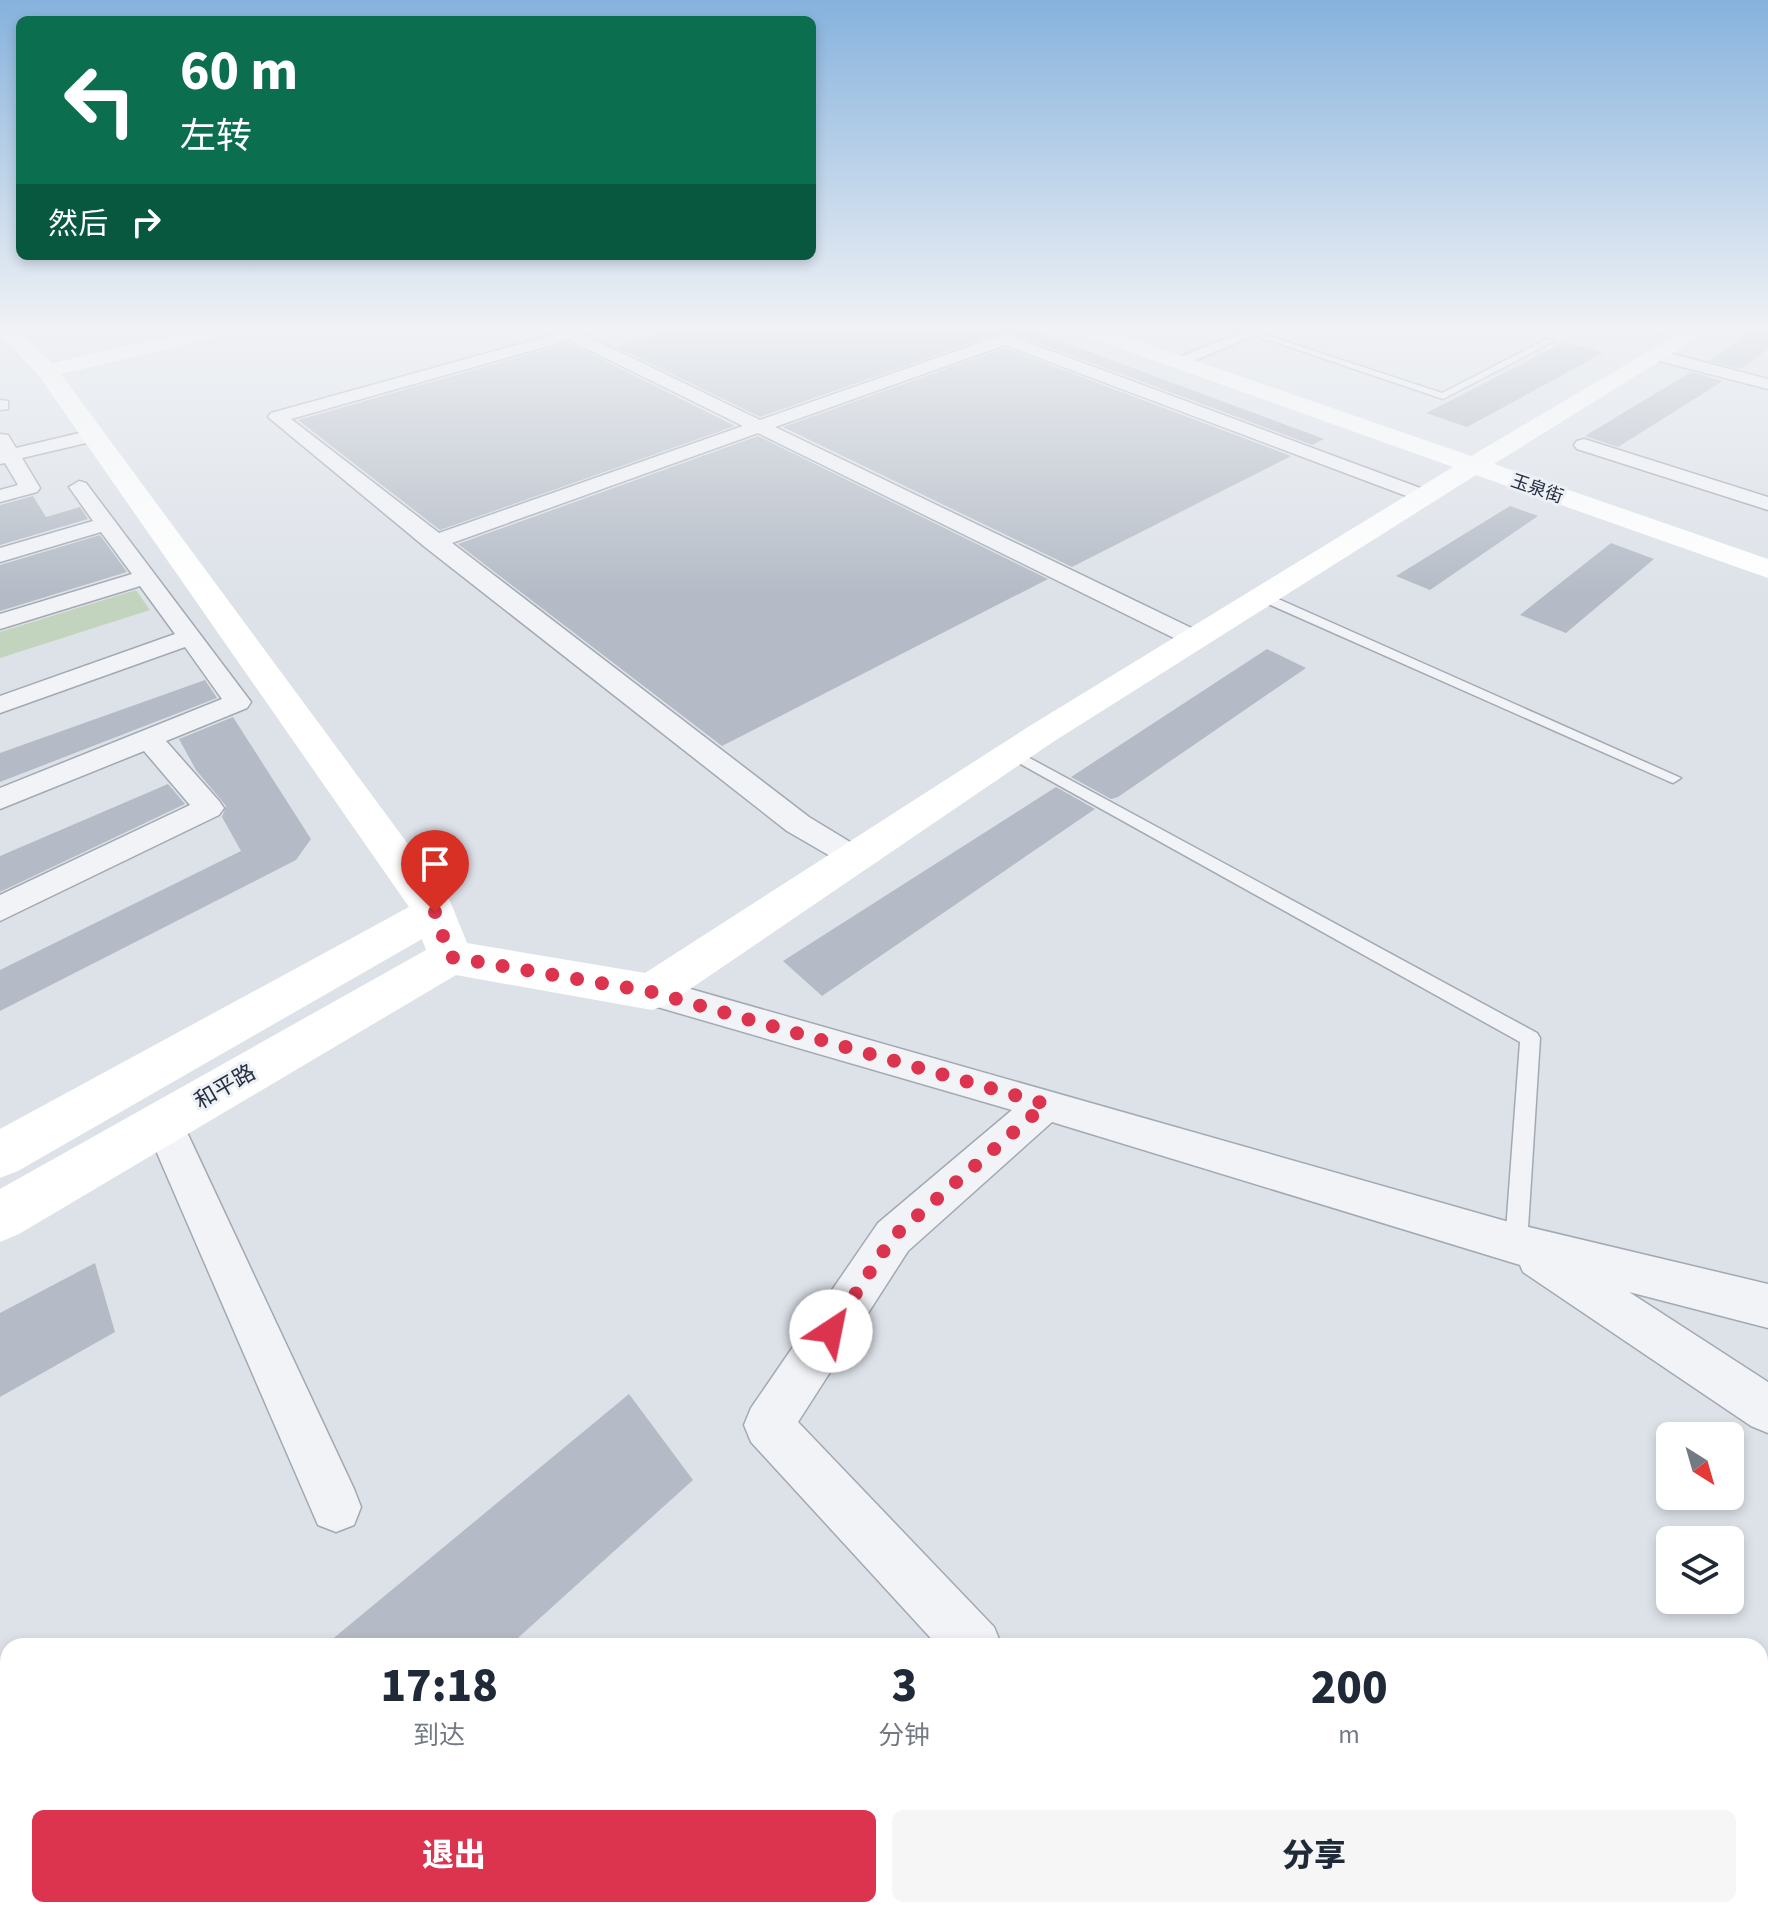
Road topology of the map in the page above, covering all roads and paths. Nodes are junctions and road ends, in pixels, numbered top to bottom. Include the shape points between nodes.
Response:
1 (79, 418) edge
2 (278, 418) edge
3 (741, 418) edge
4 (782, 418) edge
5 (1215, 418) edge
6 (1345, 418) edge
7 (1552, 418) edge
8 (758, 426) junction
9 (92, 436) junction
10 (0, 437) edge
11 (1584, 445) dead end
12 (6, 456) edge
13 (1476, 463) junction
14 (79, 487) dead end
15 (0, 496) edge
16 (1424, 496) junction
17 (1768, 504) edge
18 (106, 524) junction
19 (433, 542) junction
20 (0, 555) edge
21 (1768, 557) edge
22 (1768, 569) edge
23 (145, 577) junction
24 (1263, 597) junction
25 (0, 622) edge
26 (189, 637) junction
27 (1195, 639) junction
28 (0, 705) edge
29 (148, 738) junction
30 (1013, 754) junction
31 (1673, 778) dead end
32 (0, 799) edge
33 (849, 856) junction
34 (0, 909) edge
35 (435, 912) junction
36 (450, 957) junction
37 (652, 992) junction
38 (1046, 1104) junction
39 (163, 1123) junction
40 (0, 1155) edge
41 (0, 1217) edge
42 (1516, 1244) junction
43 (1768, 1306) edge
44 (1768, 1409) edge
45 (336, 1507) dead end
46 (968, 1638) edge

1 - 9 street
2 - 19 street
3 - 8 street
4 - 8 street
5 - 16 street
6 - 13 street, 玉泉街
7 - 13 street
8 - 19 street
8 - 27 street
9 - 12 street
9 - 35 street
10 - 12 street
11 - 17 street
12 - 15 street via 30,488
13 - 16 street
13 - 21 street, 玉泉街
13 - 22 street, 玉泉街
14 - 18 street
16 - 24 street
18 - 20 street
18 - 23 street
19 - 33 street via 798,824
23 - 25 street
23 - 26 street
24 - 27 street
24 - 31 lane
26 - 28 street
26 - 29 street via 238,702
27 - 30 street
29 - 32 street
29 - 34 street via 209,808
30 - 33 street
30 - 42 lane via 1530,1038
33 - 37 street
35 - 36 street
35 - 40 street
36 - 37 street
36 - 39 street, 和平路
37 - 38 street
38 - 42 street
38 - 46 street via 893,1237 768,1425
39 - 41 street, 和平路
39 - 45 street
42 - 43 street
42 - 44 street

